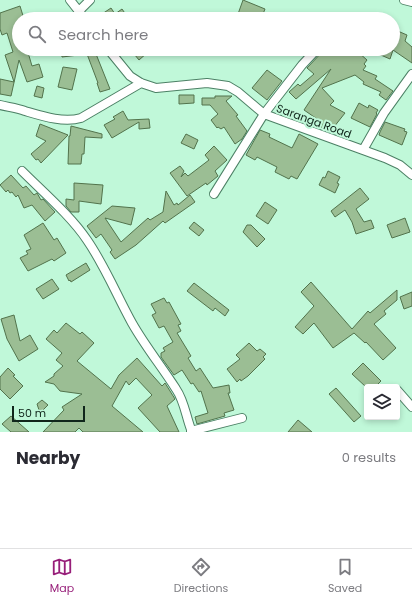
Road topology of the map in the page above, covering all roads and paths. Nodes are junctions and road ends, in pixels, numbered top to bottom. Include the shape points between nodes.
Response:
1 (70, 0) edge
2 (90, 0) edge
3 (404, 0) edge
4 (412, 2) edge
5 (79, 11) joint
6 (114, 56) edge
7 (310, 56) edge
8 (412, 74) edge
9 (141, 83) junction
10 (0, 106) edge
11 (264, 114) junction
12 (363, 150) junction
13 (22, 171) dead end
14 (412, 175) edge
15 (214, 194) dead end
16 (400, 393) edge
17 (412, 407) edge
18 (242, 418) dead end
19 (191, 431) edge

1 - 5 street
2 - 5 street
3 - 4 street
6 - 9 street, Saranga Road via 130,76
7 - 11 street
8 - 12 street via 384,113
9 - 10 street via 81,118 73,120 39,116
9 - 11 street, Saranga Road via 156,88 207,84 228,86
11 - 12 street, Saranga Road
11 - 15 street
12 - 14 street, Saranga Road via 400,165
13 - 19 street via 87,240 132,323 177,390
16 - 17 street
18 - 19 street

